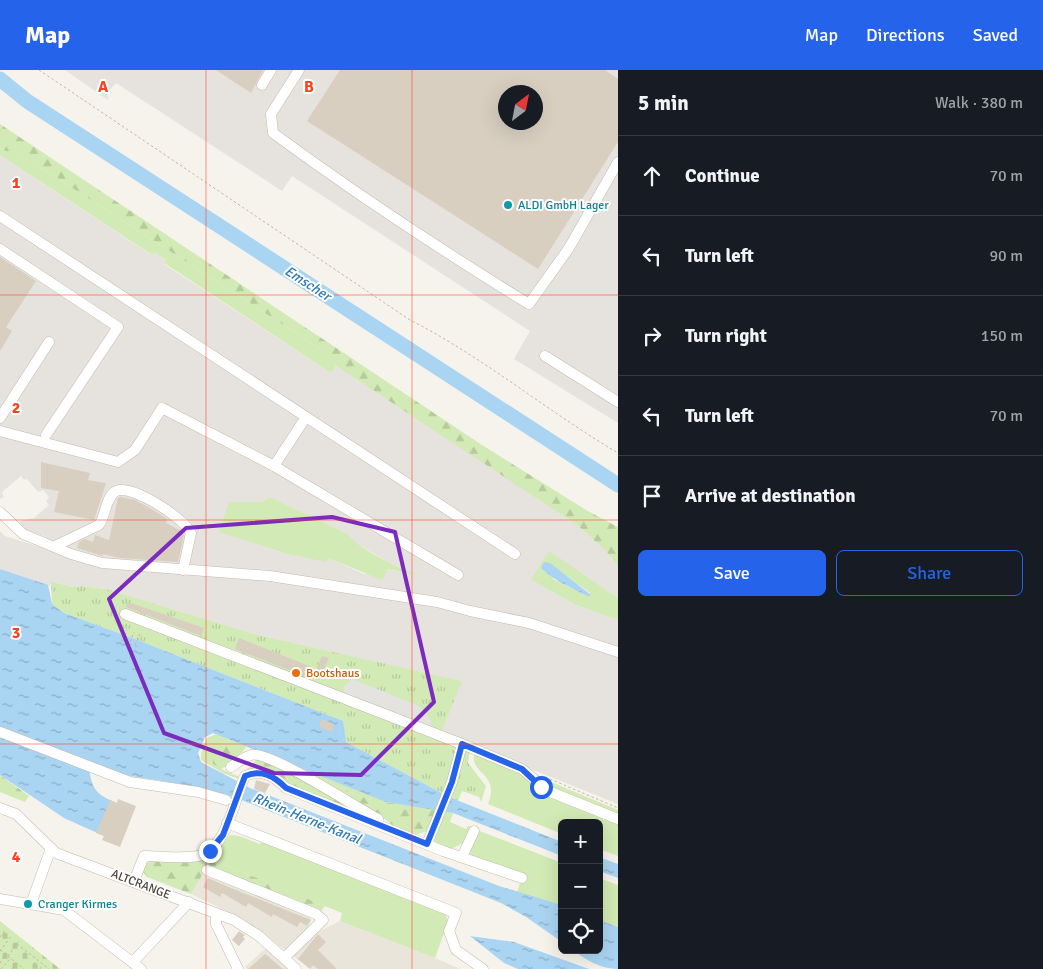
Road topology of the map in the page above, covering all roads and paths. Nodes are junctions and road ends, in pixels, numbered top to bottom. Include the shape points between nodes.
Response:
1 (38, 70) edge
2 (272, 70) edge
3 (299, 70) edge
4 (262, 85) dead end
5 (618, 162) edge
6 (0, 216) edge
7 (0, 249) edge
8 (49, 342) dead end
9 (544, 356) dead end
10 (618, 402) edge
11 (306, 417) junction
12 (0, 418) edge
13 (0, 431) edge
14 (46, 435) dead end
15 (618, 453) edge
16 (274, 466) junction
17 (0, 512) edge
18 (55, 546) junction
19 (515, 554) dead end
20 (183, 570) junction
21 (458, 576) dead end
22 (125, 614) dead end
23 (128, 630) dead end
24 (134, 632) dead end
25 (140, 634) dead end
26 (129, 643) junction
27 (618, 652) edge
28 (0, 732) edge
29 (462, 744) junction
30 (231, 767) dead end
31 (547, 778) dead end
32 (231, 800) junction
33 (0, 808) edge
34 (618, 808) edge
35 (618, 819) edge
36 (227, 823) junction
37 (390, 830) junction
38 (474, 830) dead end
39 (427, 844) junction
40 (51, 848) junction
41 (462, 857) junction
42 (207, 870) dead end
43 (522, 878) dead end
44 (134, 881) junction
45 (0, 899) edge
46 (189, 902) junction
47 (31, 904) junction
48 (216, 913) junction
49 (6, 930) dead end
50 (12, 935) dead end
51 (0, 937) edge
52 (19, 940) dead end
53 (17, 944) junction
54 (0, 951) edge
55 (7, 955) junction
56 (10, 958) junction
57 (284, 958) junction
58 (0, 963) edge
59 (17, 963) junction
60 (43, 965) junction
61 (137, 965) edge
62 (1, 969) edge
63 (12, 969) edge
64 (23, 969) edge
65 (40, 969) edge
66 (49, 969) edge
67 (238, 969) edge
68 (296, 969) edge
69 (483, 969) edge

1 - 15 path via 410,320 454,342
2 - 4 street
3 - 5 street via 271,114 273,133 436,247 529,304 569,248
6 - 11 street
7 - 14 street via 118,327
8 - 12 street
9 - 10 street
11 - 16 street
11 - 19 street
13 - 16 street via 118,462 135,450 162,408
16 - 21 street
17 - 18 street via 23,534
18 - 20 street via 102,563
18 - 20 street via 99,525 110,497 125,490 140,495 189,528 191,533
20 - 27 street via 279,577 436,602 528,622
22 - 29 street
23 - 26 path via 122,640
24 - 26 path
25 - 26 path via 137,646
28 - 32 street via 130,782
29 - 35 street via 522,769 548,791
29 - 39 street via 452,782
30 - 37 street via 251,755 293,768 383,822
31 - 34 path
32 - 36 street
32 - 37 street via 245,776 254,772 264,773 286,788
33 - 40 street, ALTCRANGE via 16,814
36 - 44 street via 219,840 204,854 144,856
36 - 69 street via 456,913 449,931 456,950
37 - 39 street
38 - 41 street
39 - 41 street
40 - 44 street, ALTCRANGE via 56,853
40 - 47 street
41 - 43 street
42 - 57 street via 316,914 323,920
44 - 46 street, ALTCRANGE
45 - 47 street
46 - 48 street, ALTCRANGE
46 - 61 street
47 - 61 street via 64,910
48 - 57 street, ALTCRANGE via 234,920
48 - 67 street via 216,924
49 - 51 path
50 - 54 path
52 - 53 path
53 - 55 path
53 - 60 path
54 - 55 path
55 - 56 path
55 - 58 path
56 - 59 path
56 - 62 path
57 - 68 street, ALTCRANGE
59 - 63 path
59 - 64 path
60 - 65 path
60 - 66 path

